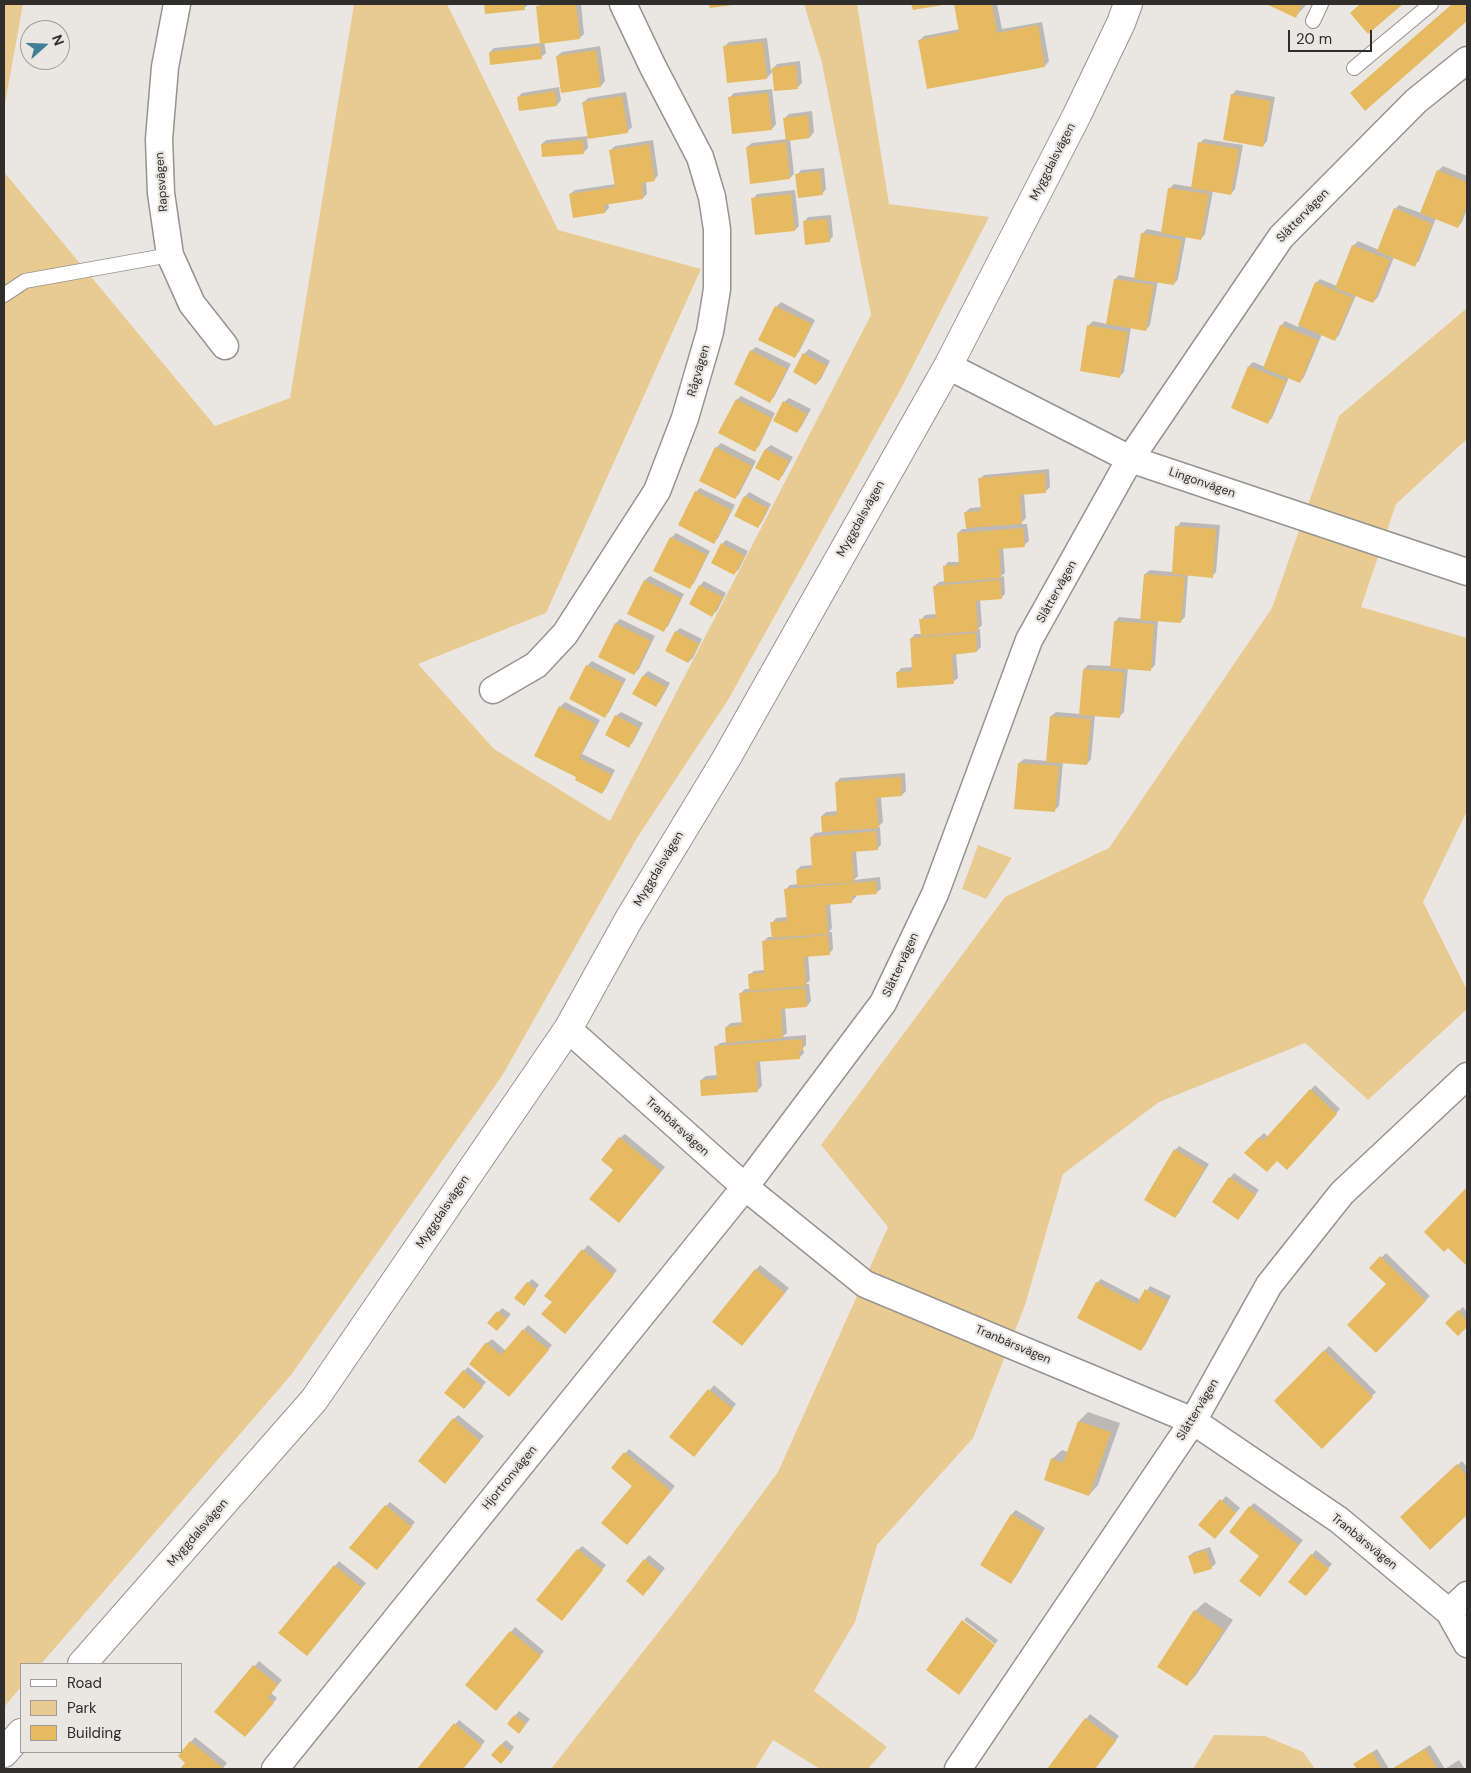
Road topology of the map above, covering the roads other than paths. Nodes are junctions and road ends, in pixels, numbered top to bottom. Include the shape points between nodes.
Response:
1 (177, 4) edge
2 (623, 4) edge
3 (1128, 4) edge
4 (1321, 4) edge
5 (1432, 4) edge
6 (1313, 21) dead end
7 (1467, 60) edge
8 (1354, 68) dead end
9 (170, 255) junction
10 (4, 295) edge
11 (224, 346) dead end
12 (948, 366) junction
13 (1130, 459) junction
14 (1467, 572) edge
15 (493, 690) dead end
16 (568, 1029) junction
17 (1467, 1076) edge
18 (745, 1187) junction
19 (1193, 1421) junction
20 (1458, 1604) edge
21 (1467, 1644) edge
22 (83, 1663) edge
23 (20, 1734) edge
24 (4, 1753) edge
25 (275, 1769) edge
26 (958, 1769) edge

1 - 9 street, Rapsvägen via 165,67 160,139 161,193
2 - 15 street, Rågvägen via 700,156 712,197 717,229 717,289 710,332 685,418 657,490 565,634 536,665
3 - 12 street, Myggdalsvägen via 1077,115
4 - 6 lane
5 - 8 lane
7 - 13 street, Slåttervägen via 1416,101 1281,237
9 - 10 lane via 25,281
9 - 11 street, Rapsvägen via 192,304
12 - 13 street, Lingonvägen
12 - 16 street, Myggdalsvägen
13 - 14 street, Lingonvägen
13 - 18 street, Slåttervägen via 1029,640 935,894 883,1003
16 - 18 street, Tranbärsvägen
16 - 22 street, Myggdalsvägen via 314,1400
17 - 19 street, Slåttervägen via 1342,1193 1269,1285
18 - 19 street, Tranbärsvägen via 865,1284
18 - 25 street, Hjortronvägen
19 - 20 street, Tranbärsvägen
19 - 26 street, Slåttervägen
20 - 21 street, Tranbärsvägen
23 - 24 street

